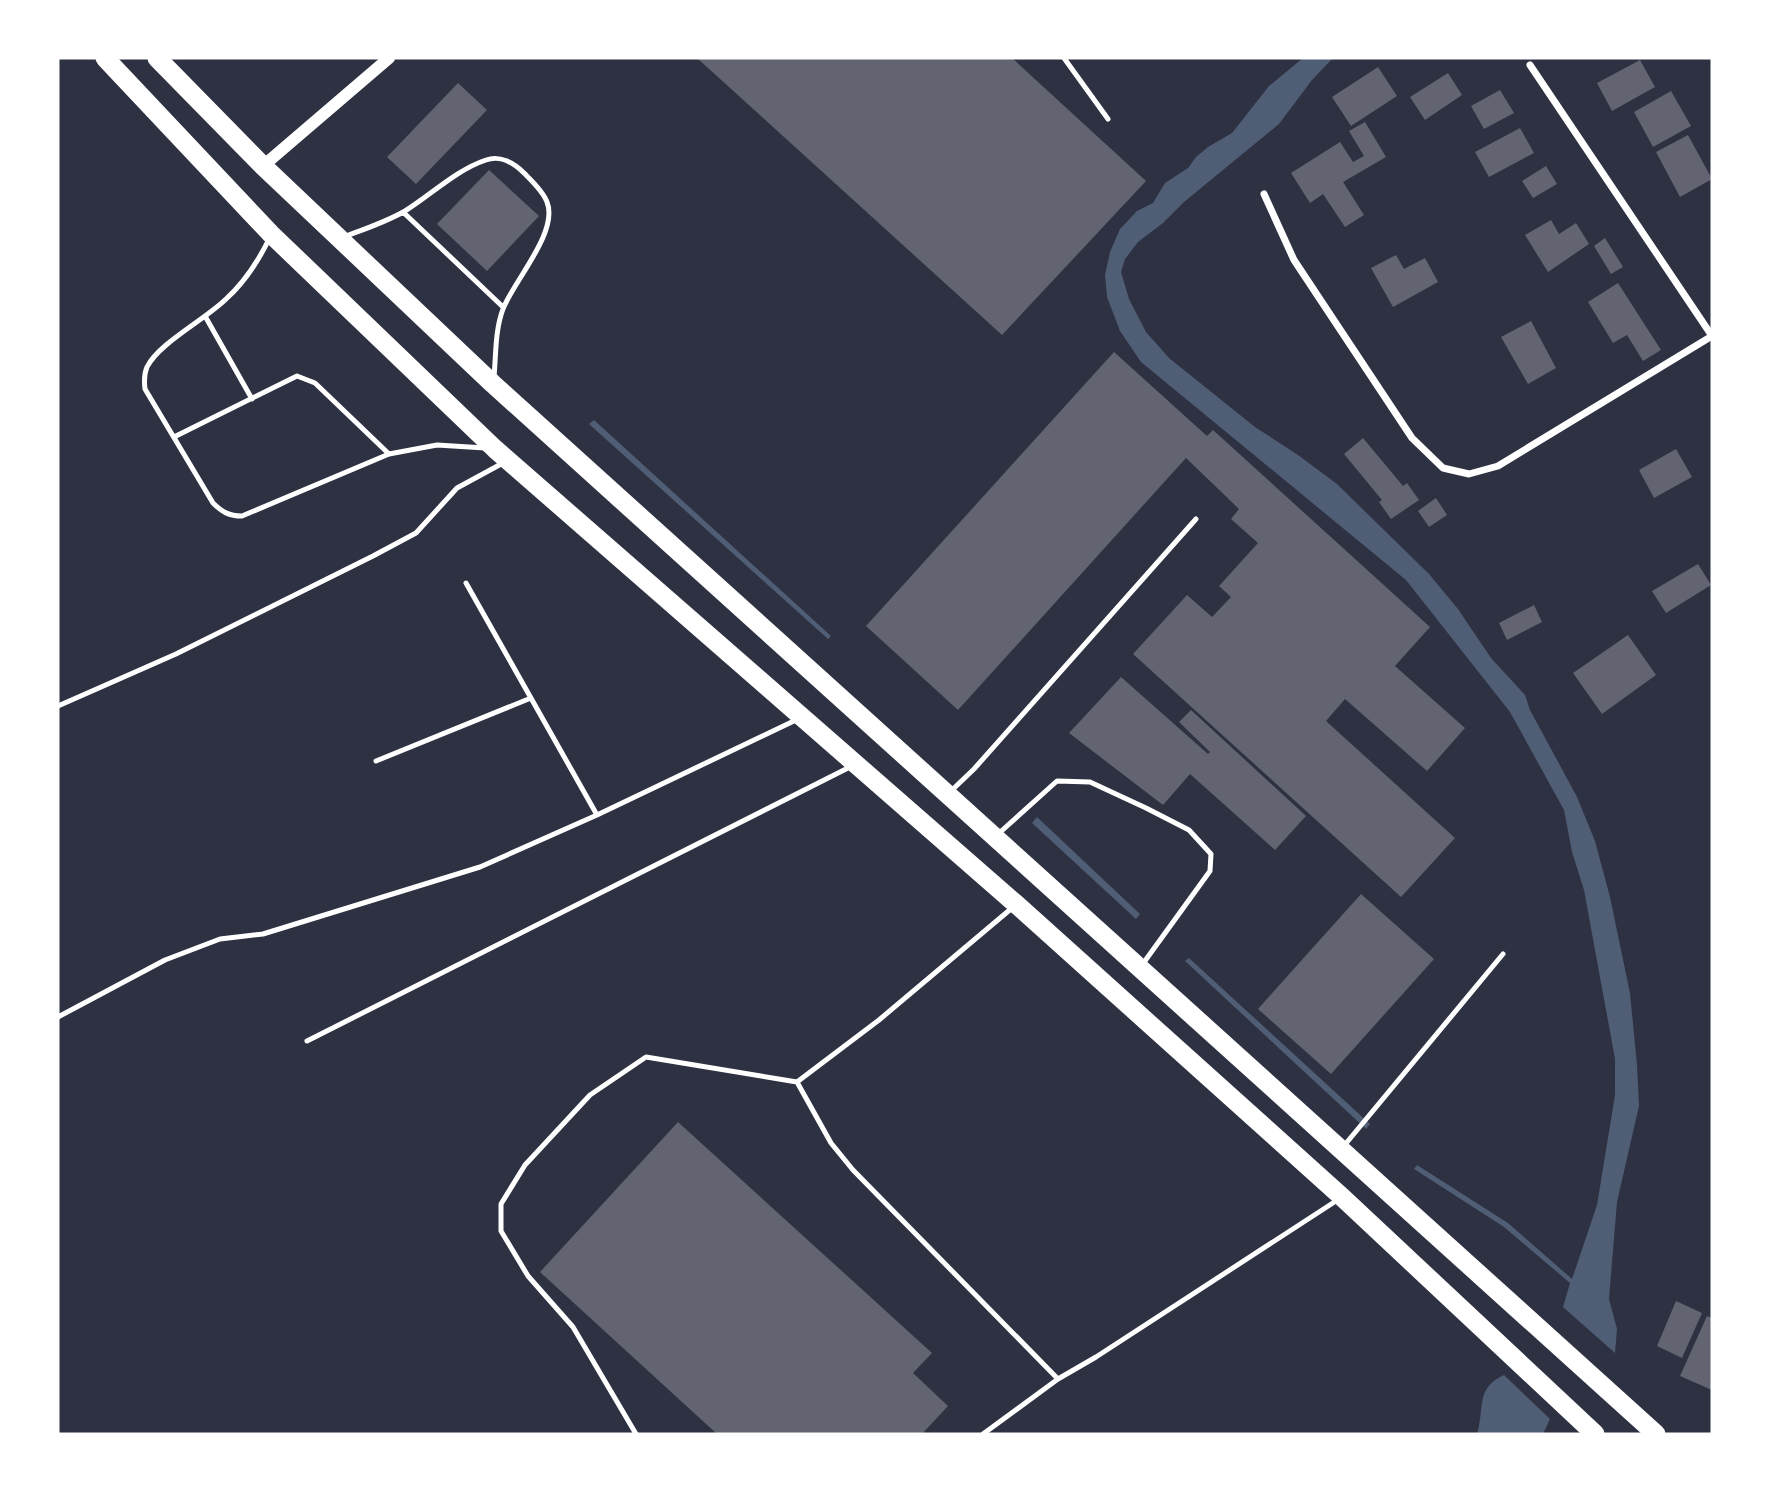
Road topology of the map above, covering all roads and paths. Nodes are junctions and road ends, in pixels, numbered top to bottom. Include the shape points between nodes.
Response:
1 (105, 58) edge
2 (157, 58) edge
3 (389, 58) edge
4 (1064, 58) edge
5 (1530, 65) dead end
6 (1108, 119) dead end
7 (264, 166) junction
8 (1264, 194) dead end
9 (403, 212) junction
10 (271, 234) junction
11 (339, 238) junction
12 (503, 307) junction
13 (205, 316) junction
14 (1712, 336) edge
15 (493, 384) junction
16 (252, 399) junction
17 (174, 437) junction
18 (389, 454) junction
19 (502, 455) junction
20 (1196, 519) dead end
21 (466, 583) dead end
22 (531, 698) junction
23 (58, 706) edge
24 (802, 717) junction
25 (376, 761) dead end
26 (856, 764) junction
27 (948, 794) junction
28 (597, 815) junction
29 (995, 837) junction
30 (1016, 904) junction
31 (1503, 954) dead end
32 (1140, 967) junction
33 (58, 1017) edge
34 (307, 1041) dead end
35 (797, 1082) junction
36 (1341, 1149) junction
37 (1342, 1197) junction
38 (1058, 1379) junction
39 (636, 1434) edge
40 (983, 1434) edge
41 (1595, 1434) edge
42 (1656, 1434) edge

1 - 10 highway
2 - 7 highway
3 - 7 street
4 - 6 lane
5 - 14 street
7 - 11 highway
8 - 14 street via 1294,260 1412,438 1443,468 1469,474 1498,466
9 - 11 lane
9 - 12 lane
9 - 12 lane via 488,159 505,159 536,185 548,203 548,217 541,241
10 - 13 lane via 244,281
10 - 19 highway
11 - 15 highway
12 - 15 lane
13 - 16 lane
13 - 17 lane via 156,355 144,378 145,388
15 - 27 highway
16 - 17 lane
16 - 18 lane via 297,376 308,379
17 - 18 lane via 213,503 232,516 242,516
18 - 19 lane via 438,445
19 - 23 lane via 446,497 416,533 176,654
19 - 24 highway
20 - 27 lane
21 - 22 lane
22 - 25 lane
22 - 28 lane
24 - 26 highway
24 - 28 lane
26 - 30 highway
26 - 34 lane
27 - 29 highway
28 - 33 lane via 480,867 263,934 220,939 165,960
29 - 32 highway
29 - 32 lane via 1057,781 1090,782 1189,830 1211,855 1210,871
30 - 35 lane via 879,1020
30 - 37 highway
31 - 36 lane
32 - 36 highway
35 - 38 lane via 831,1143 853,1170
35 - 39 lane via 646,1057 590,1095 525,1165 501,1204 500,1231 528,1276 573,1327
36 - 42 highway
37 - 38 lane
37 - 41 highway
38 - 40 lane

